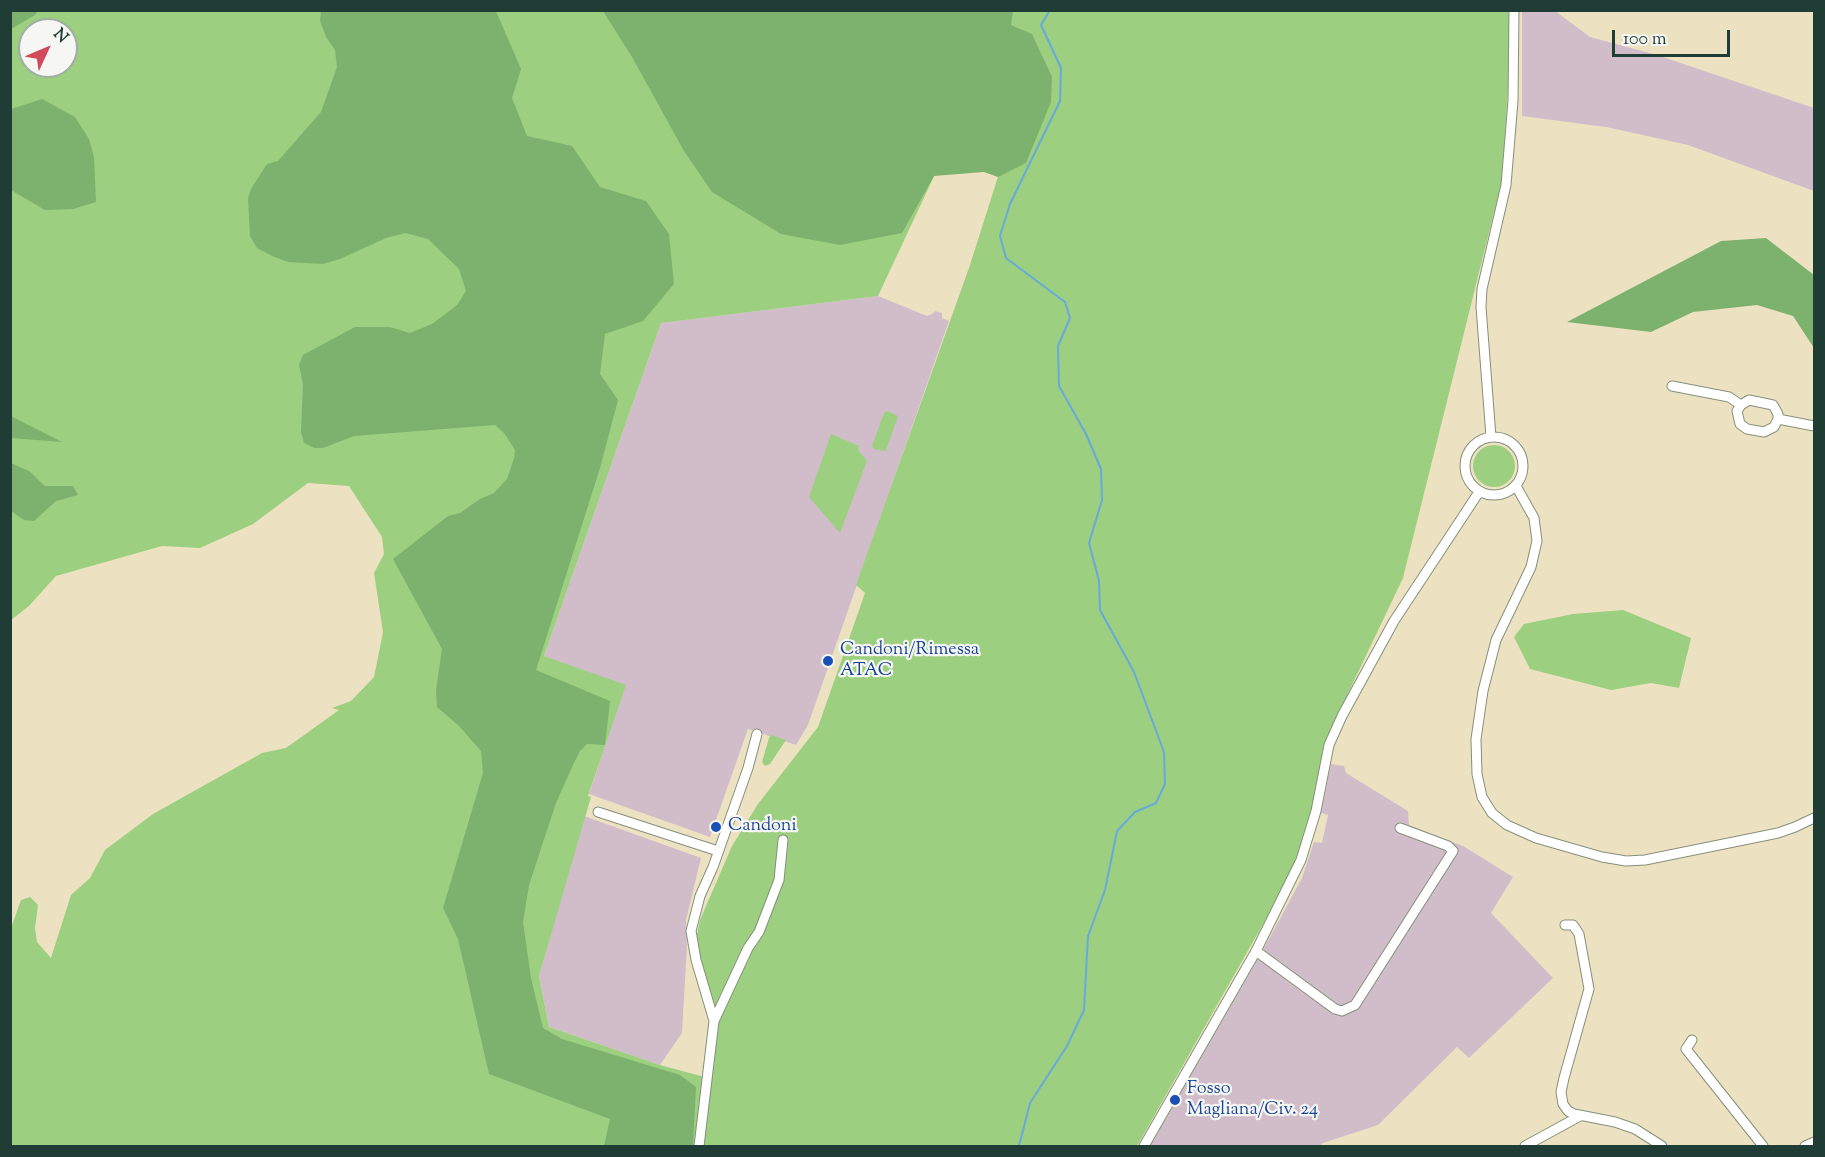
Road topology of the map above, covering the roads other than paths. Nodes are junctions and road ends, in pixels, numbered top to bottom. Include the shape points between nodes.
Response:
1 (1514, 10) edge
2 (1672, 386) dead end
3 (1741, 405) junction
4 (1778, 419) junction
5 (1815, 426) edge
6 (1491, 437) junction
7 (1516, 486) junction
8 (1479, 492) junction
9 (757, 734) dead end
10 (598, 812) dead end
11 (1815, 818) edge
12 (1400, 828) dead end
13 (783, 840) dead end
14 (718, 851) junction
15 (1565, 925) dead end
16 (1256, 951) junction
17 (714, 1021) junction
18 (1692, 1040) dead end
19 (1580, 1116) junction
20 (1815, 1142) edge
21 (699, 1146) edge
22 (1144, 1146) edge
23 (1525, 1146) edge
24 (1662, 1146) edge
25 (1763, 1146) edge
26 (1805, 1146) edge

1 - 6 street via 1513,100 1506,185 1481,307
2 - 3 street via 1729,397
3 - 4 street via 1753,400 1770,403
3 - 4 street via 1738,419 1747,429 1764,432 1774,427
4 - 5 street
6 - 7 street via 1512,442 1522,458 1523,468
6 - 8 street via 1474,445 1466,460 1467,478
7 - 8 street via 1500,495
7 - 11 street via 1533,514 1537,541 1531,567 1496,640 1483,690 1476,758 1479,789 1488,809 1526,835 1626,861 1771,834
8 - 16 street via 1394,621 1342,716 1329,745 1301,860
9 - 14 street
10 - 14 street
12 - 16 street via 1454,851 1355,1005 1342,1011 1335,1009
13 - 17 street via 779,880 759,932
14 - 17 street via 691,931
15 - 19 street via 1577,929 1589,989 1561,1092 1566,1108
16 - 22 street
17 - 21 street
18 - 25 street via 1686,1049
19 - 23 street
19 - 24 street via 1629,1127
20 - 26 street

